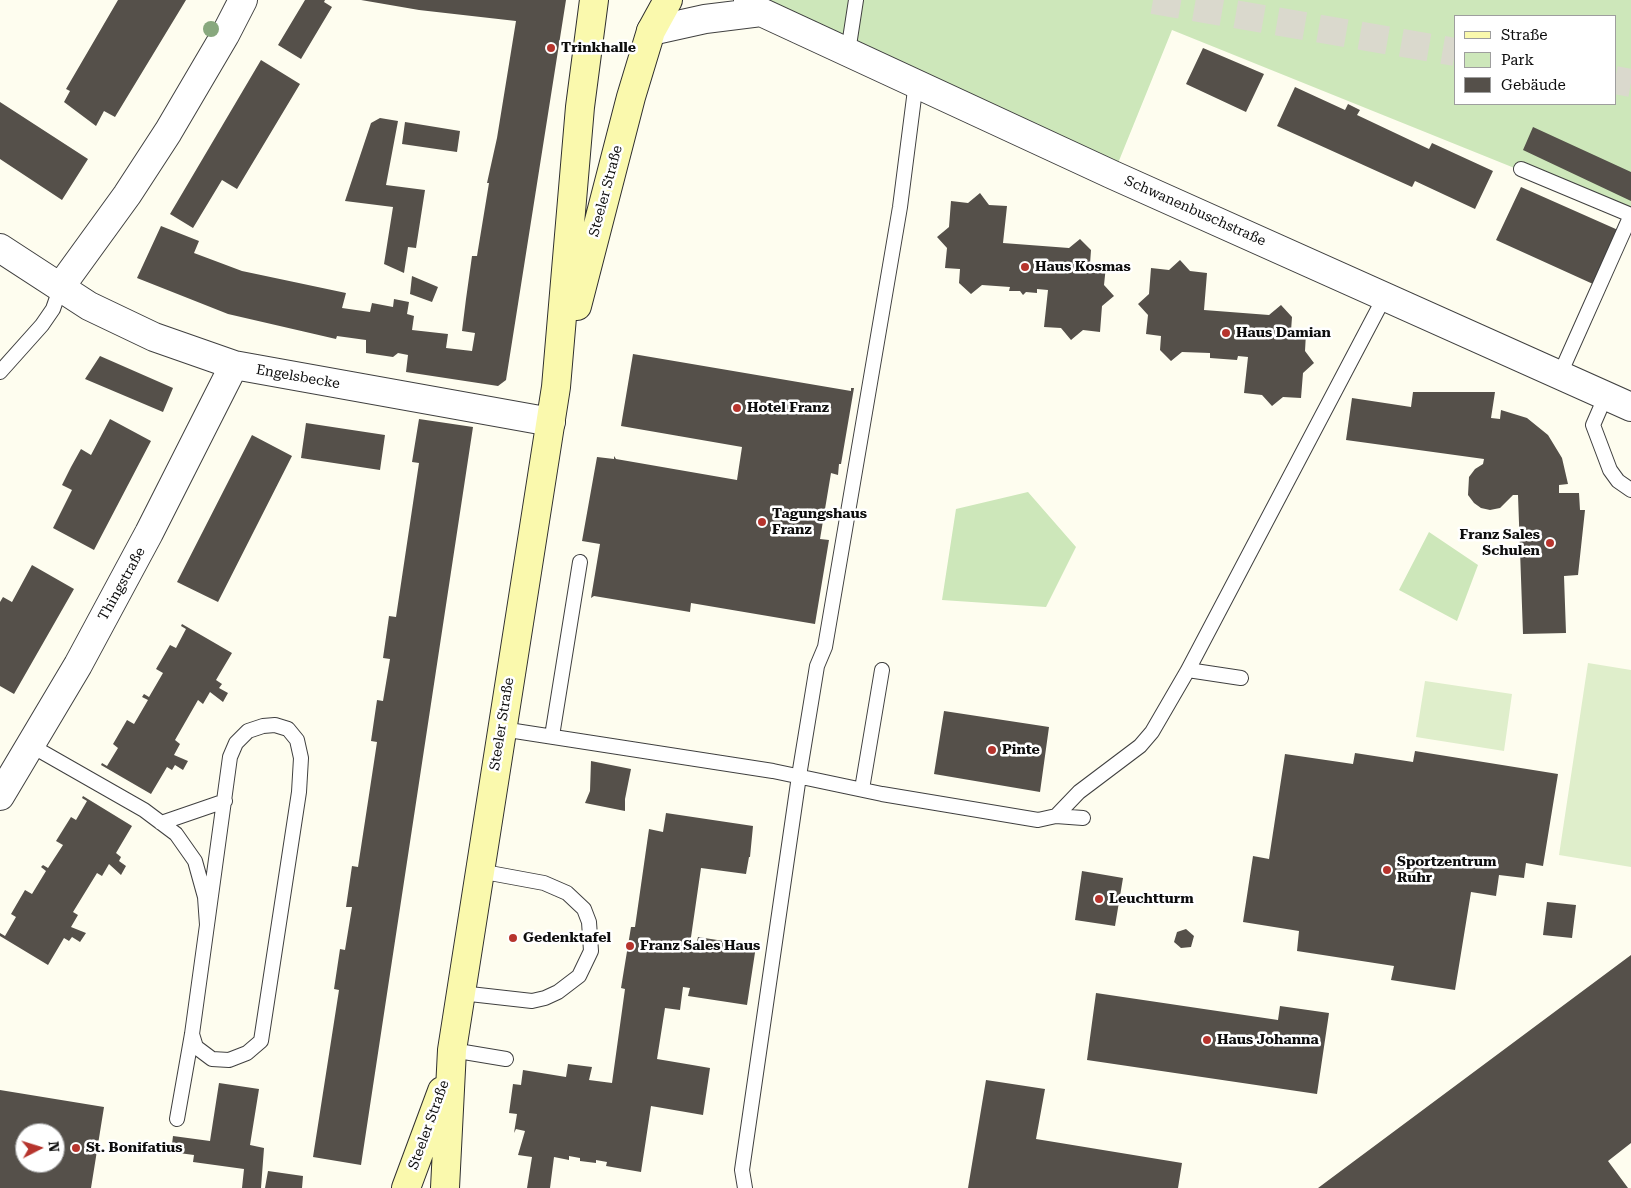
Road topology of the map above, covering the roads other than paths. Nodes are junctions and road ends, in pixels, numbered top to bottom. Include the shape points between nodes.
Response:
1 (243, 0) edge
2 (594, 0) edge
3 (668, 0) edge
4 (856, 0) edge
5 (754, 6) edge
6 (651, 31) junction
7 (848, 52) junction
8 (916, 82) junction
9 (1521, 169) dead end
10 (1631, 215) edge
11 (0, 248) edge
12 (61, 286) junction
13 (1385, 296) junction
14 (234, 365) junction
15 (0, 372) edge
16 (1560, 374) junction
17 (556, 387) junction
18 (1606, 395) junction
19 (1631, 407) edge
20 (551, 422) junction
21 (1631, 490) edge
22 (580, 562) dead end
23 (882, 670) dead end
24 (1188, 670) junction
25 (1241, 678) dead end
26 (502, 729) junction
27 (552, 736) junction
28 (30, 745) junction
29 (799, 776) junction
30 (862, 789) junction
31 (0, 796) edge
32 (225, 802) junction
33 (1056, 816) junction
34 (1083, 818) dead end
35 (161, 823) junction
36 (479, 871) junction
37 (207, 925) junction
38 (461, 993) junction
39 (192, 1034) junction
40 (452, 1055) junction
41 (506, 1059) dead end
42 (177, 1119) dead end
43 (406, 1188) edge
44 (445, 1188) edge
45 (745, 1188) edge

1 - 12 street via 168,132
2 - 17 main road, Steeler Straße via 580,107
3 - 6 main road, Steeler Straße
4 - 7 lane
5 - 6 street, Schwanenbuschstraße
5 - 7 street, Schwanenbuschstraße
6 - 17 main road, Steeler Straße via 628,106
7 - 8 street, Schwanenbuschstraße
8 - 13 street, Schwanenbuschstraße via 1113,175
8 - 29 lane via 900,207 826,647 817,666
9 - 10 lane
10 - 16 lane
11 - 12 street, Engelsbecke
12 - 14 street, Engelsbecke via 89,306 154,337
12 - 15 lane via 53,309 42,325
13 - 16 street, Schwanenbuschstraße
13 - 24 lane
14 - 20 street, Engelsbecke
14 - 28 street, Thingstraße via 149,533 78,665
16 - 18 street, Schwanenbuschstraße
17 - 20 main road, Steeler Straße
18 - 19 street, Schwanenbuschstraße
18 - 21 lane via 1593,425 1610,470
20 - 26 main road, Steeler Straße
22 - 27 lane
23 - 30 lane
24 - 25 lane
24 - 33 lane via 1152,732 1140,746 1079,792
26 - 27 lane
26 - 36 main road, Steeler Straße
27 - 29 lane
28 - 31 street, Thingstraße
28 - 35 lane
29 - 30 lane
29 - 45 lane via 742,1170
30 - 33 lane via 1038,820
32 - 35 lane
32 - 37 lane
32 - 39 lane via 230,757 236,743 248,731 262,726 288,729 297,740 301,758 299,792 261,1041 247,1053 229,1060 212,1059 196,1047
33 - 34 lane
35 - 37 lane via 176,834 195,861 205,897
36 - 38 main road, Steeler Straße
36 - 38 lane via 544,883 567,893 584,909 592,936 591,950 579,976 545,998 532,1000
37 - 39 lane
38 - 40 main road, Steeler Straße
39 - 42 lane
40 - 41 lane
40 - 43 main road, Steeler Straße
40 - 44 main road, Steeler Straße

